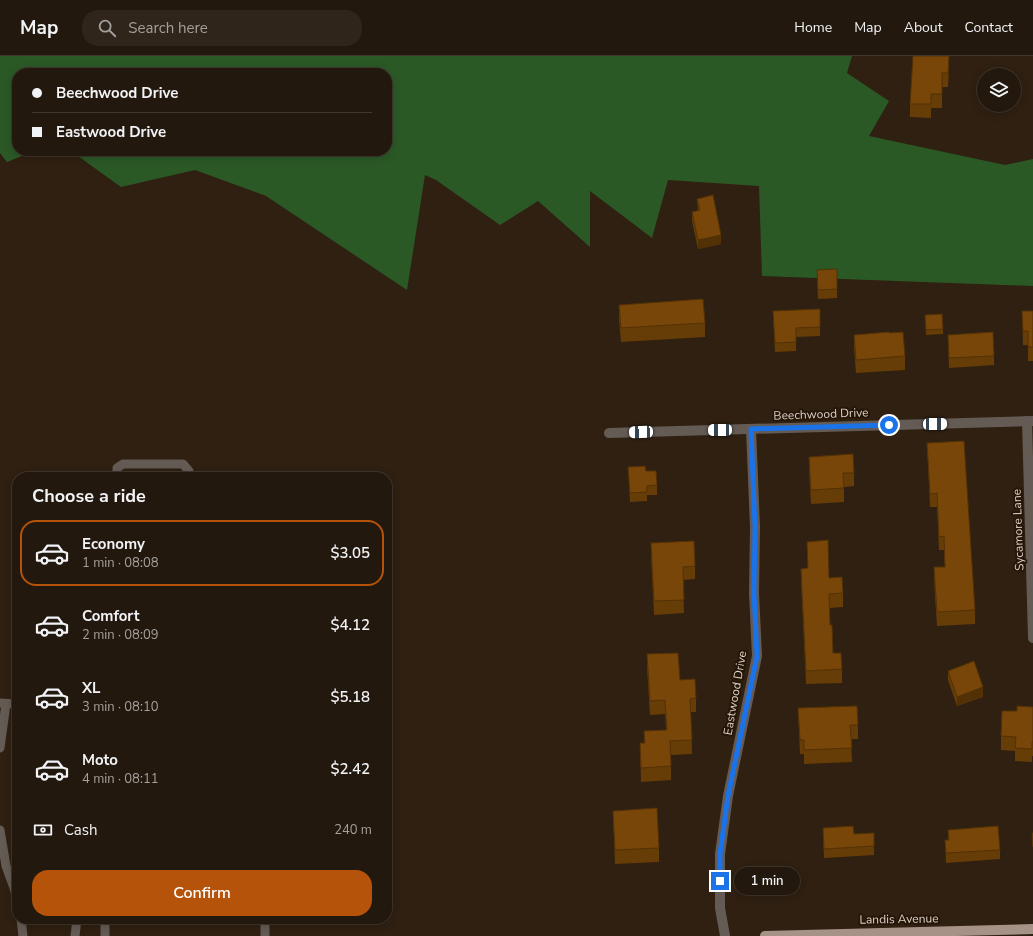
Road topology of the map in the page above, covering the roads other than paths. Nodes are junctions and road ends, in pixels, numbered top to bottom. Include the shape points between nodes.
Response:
1 (1030, 421) edge
2 (751, 429) junction
3 (609, 433) dead end
4 (117, 472) edge
5 (188, 472) edge
6 (1033, 638) edge
7 (3, 704) edge
8 (0, 748) edge
9 (0, 830) edge
10 (12, 882) edge
11 (22, 924) edge
12 (76, 924) edge
13 (105, 924) edge
14 (265, 924) edge
15 (1033, 929) edge
16 (868, 935) edge
17 (23, 936) edge
18 (75, 936) edge
19 (105, 936) edge
20 (265, 936) edge
21 (725, 936) edge
22 (765, 936) edge

1 - 2 street, Beechwood Drive
1 - 6 street, Sycamore Lane
2 - 3 street, Beechwood Drive
2 - 21 street, Eastwood Drive via 757,656 728,796 720,854 720,908
4 - 5 lane via 117,468 122,464 183,464
7 - 8 lane
9 - 10 lane via 6,866
11 - 17 lane
12 - 18 lane
13 - 19 lane
14 - 20 lane
15 - 16 main road, Landis Avenue
16 - 22 main road, Landis Avenue

